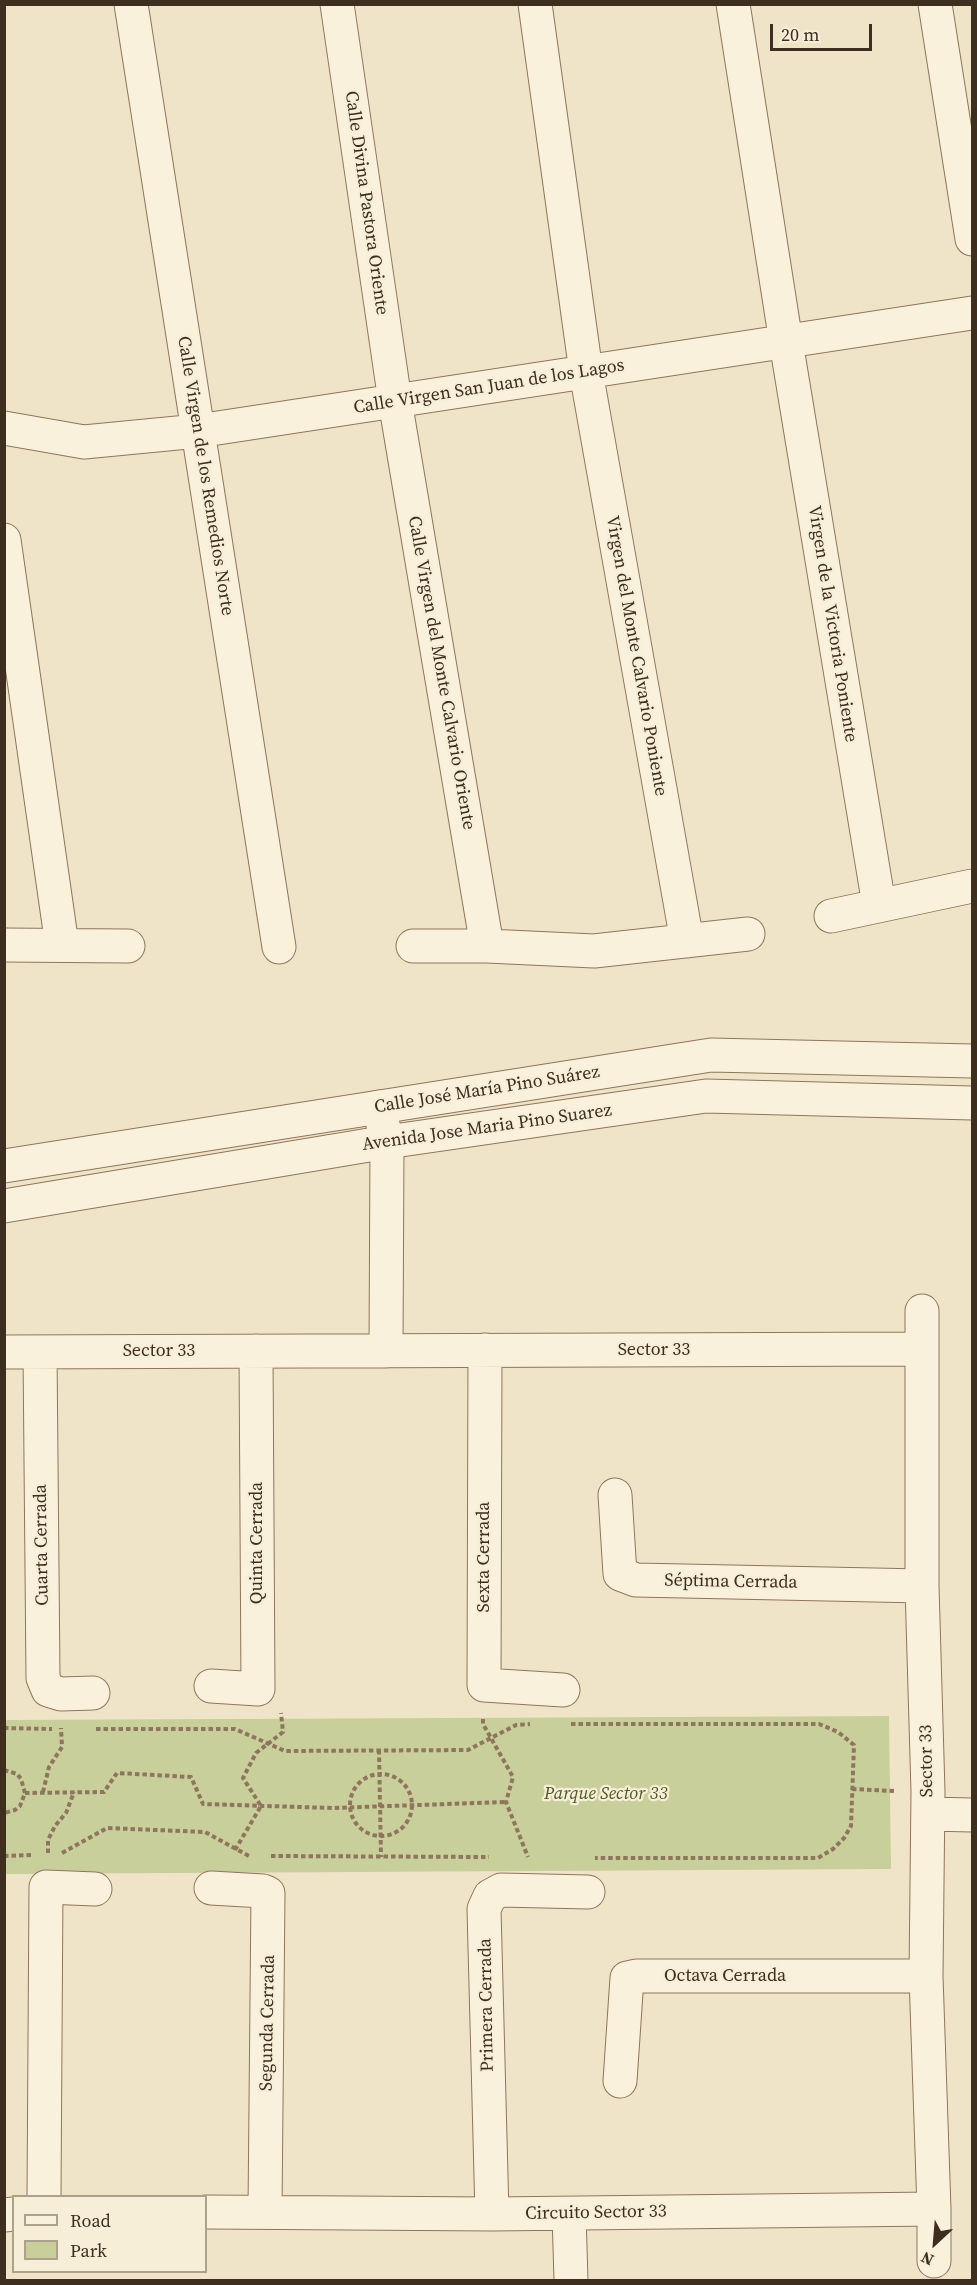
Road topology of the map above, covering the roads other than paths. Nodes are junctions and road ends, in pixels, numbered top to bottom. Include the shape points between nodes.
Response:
1 (131, 4) edge
2 (337, 4) edge
3 (535, 4) edge
4 (733, 4) edge
5 (935, 4) edge
6 (972, 239) edge
7 (972, 313) edge
8 (786, 342) junction
9 (586, 372) junction
10 (395, 401) junction
11 (4, 428) edge
12 (198, 431) junction
13 (4, 540) edge
14 (972, 886) edge
15 (879, 905) junction
16 (831, 916) dead end
17 (748, 934) dead end
18 (687, 941) junction
19 (4, 945) edge
20 (62, 945) junction
21 (128, 946) dead end
22 (413, 946) dead end
23 (487, 946) junction
24 (279, 947) dead end
25 (972, 1061) edge
26 (972, 1103) edge
27 (379, 1107) junction
28 (387, 1142) junction
29 (4, 1166) edge
30 (4, 1206) edge
31 (922, 1311) dead end
32 (922, 1349) junction
33 (256, 1350) junction
34 (484, 1350) junction
35 (386, 1351) junction
36 (4, 1352) edge
37 (40, 1352) junction
38 (615, 1495) dead end
39 (922, 1586) junction
40 (212, 1686) dead end
41 (563, 1690) dead end
42 (93, 1694) dead end
43 (928, 1803) junction
44 (972, 1815) edge
45 (95, 1889) dead end
46 (223, 1889) road end
47 (588, 1892) dead end
48 (926, 1976) junction
49 (620, 2081) dead end
50 (44, 2195) edge
51 (934, 2209) junction
52 (265, 2211) junction
53 (207, 2212) edge
54 (492, 2214) junction
55 (569, 2214) junction
56 (934, 2261) dead end
57 (571, 2280) edge

1 - 12 street, Calle Virgen de los Remedios Norte
2 - 10 street, Calle Divina Pastora Oriente
3 - 9 street, Virgen del Monte Calvario Poniente
4 - 8 street, Virgen de la Victoria Poniente
5 - 6 street
7 - 8 street, Calle Virgen San Juan de los Lagos
8 - 9 street, Calle Virgen San Juan de los Lagos
8 - 15 street, Virgen de la Victoria Poniente
9 - 10 street, Calle Virgen San Juan de los Lagos
9 - 18 street, Virgen del Monte Calvario Poniente
10 - 12 street, Calle Virgen San Juan de los Lagos
10 - 23 street, Calle Virgen del Monte Calvario Oriente
11 - 12 street, Calle Virgen San Juan de los Lagos via 84,442
12 - 24 street, Calle Virgen de los Remedios Norte
13 - 20 street
14 - 15 street
15 - 16 street
17 - 18 street
18 - 23 street via 594,951
19 - 20 street
20 - 21 street
22 - 23 street
25 - 27 street, Calle José María Pino Suárez via 711,1055
26 - 28 street, Avenida Jose Maria Pino Suarez via 706,1096
27 - 28 street
27 - 29 street, Calle José María Pino Suárez
28 - 30 street, Avenida Jose Maria Pino Suarez
28 - 35 street
31 - 32 street, Sector 33
32 - 34 street, Sector 33
32 - 39 street, Sector 33
33 - 35 street, Sector 33
33 - 37 street, Sector 33
33 - 40 street, Quinta Cerrada via 258,1689
34 - 35 street, Sector 33
34 - 41 street, Sexta Cerrada via 484,1685
36 - 37 street, Sector 33
37 - 42 street, Cuarta Cerrada via 43,1678 48,1690
38 - 39 street, Séptima Cerrada via 620,1574 636,1580
39 - 43 street, Sector 33
43 - 44 street, Sector 33
43 - 48 street, Sector 33
45 - 50 street via 46,1887
46 - 52 street, Segunda Cerrada via 264,1891 270,1902
47 - 54 street, Primera Cerrada via 501,1890 490,1896 484,1909
48 - 49 street, Octava Cerrada via 627,1978
48 - 51 street, Sector 33
51 - 55 street, Circuito Sector 33
51 - 56 street
52 - 53 street, Circuito Sector 33
52 - 54 street, Circuito Sector 33
54 - 55 street, Circuito Sector 33
55 - 57 street

